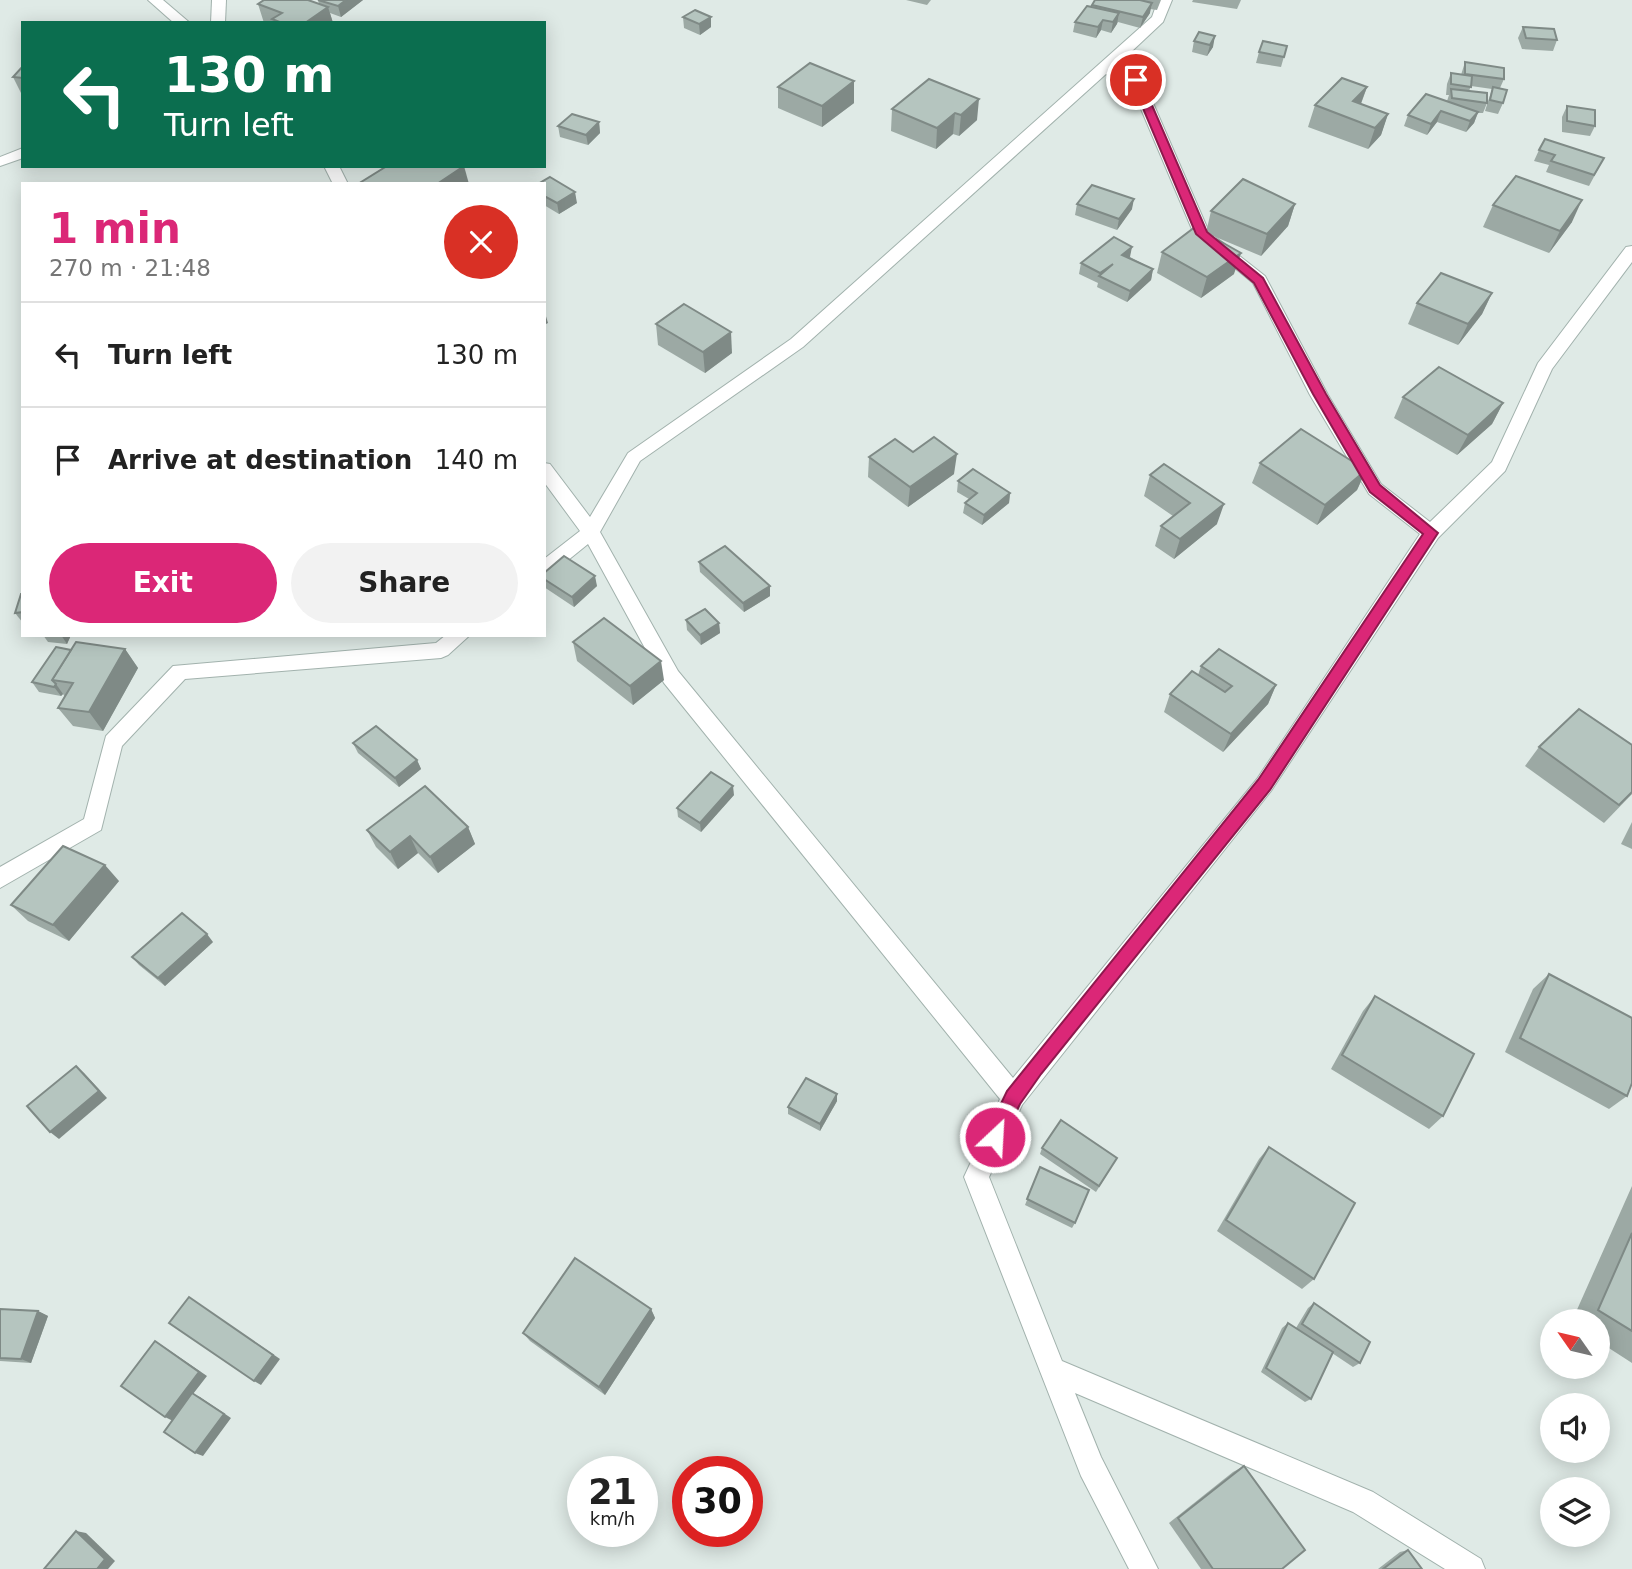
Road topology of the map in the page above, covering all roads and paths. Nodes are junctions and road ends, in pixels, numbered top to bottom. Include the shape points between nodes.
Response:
1 (155, 0) edge
2 (219, 0) edge
3 (1165, 0) edge
4 (181, 21) edge
5 (218, 21) edge
6 (1104, 69) junction
7 (21, 153) edge
8 (0, 162) edge
9 (1632, 251) edge
10 (546, 472) edge
11 (591, 532) junction
12 (1431, 533) junction
13 (546, 567) edge
14 (457, 637) edge
15 (0, 878) edge
16 (1013, 1097) junction
17 (1053, 1370) junction
18 (1143, 1569) edge
19 (1471, 1569) edge

1 - 4 street
2 - 5 street
3 - 6 street via 1157,19
6 - 11 street via 797,343 634,457
6 - 12 street via 1136,80 1202,234 1259,281 1375,489
7 - 8 street
9 - 12 street via 1544,367 1499,466
10 - 11 street
11 - 13 street
11 - 16 street via 671,677
12 - 16 street via 1264,785
14 - 15 street via 441,650 180,672 113,742 93,824
16 - 17 street via 976,1177
17 - 18 street via 1091,1466
17 - 19 street via 1363,1502

